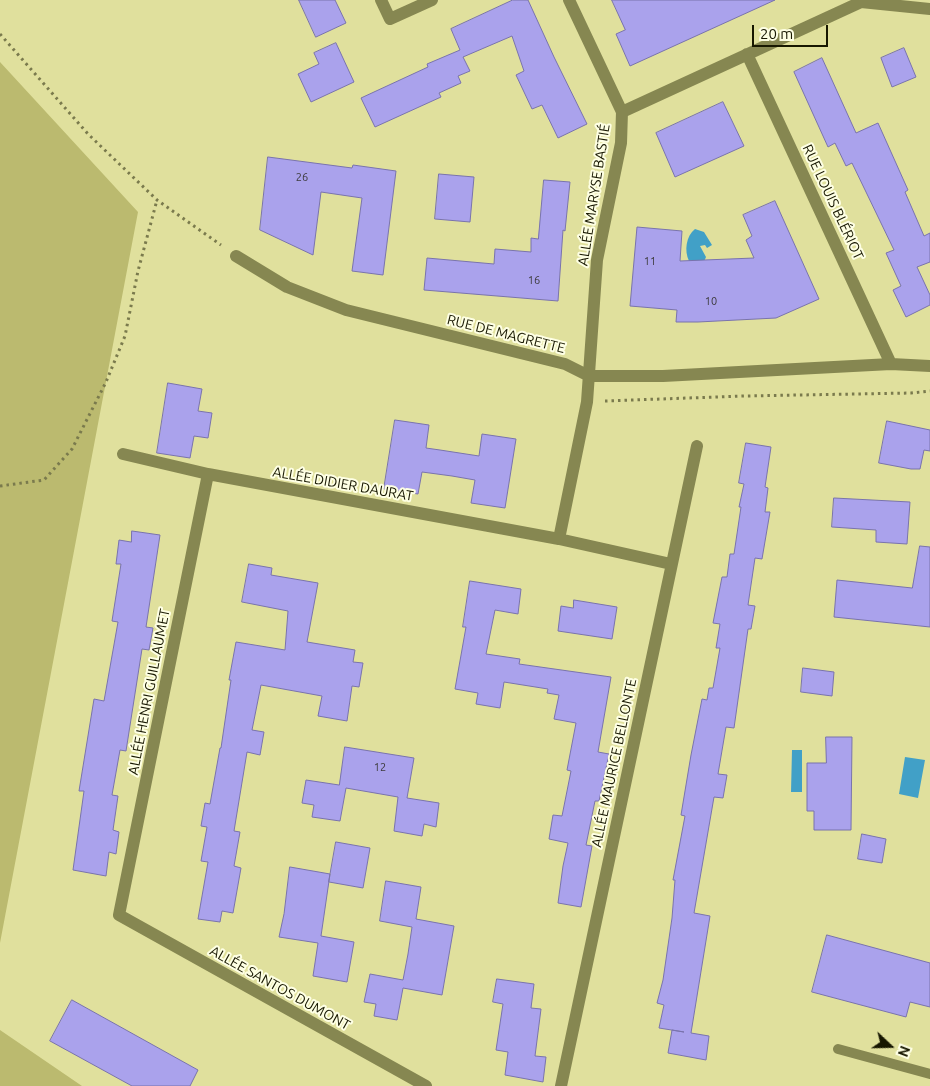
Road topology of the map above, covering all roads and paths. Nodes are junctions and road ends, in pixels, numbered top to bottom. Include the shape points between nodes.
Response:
1 (381, 0) edge
2 (432, 0) edge
3 (569, 0) edge
4 (861, 1) edge
5 (930, 9) edge
6 (0, 34) edge
7 (747, 54) junction
8 (622, 112) junction
9 (157, 200) junction
10 (236, 256) joint
11 (891, 364) junction
12 (930, 366) edge
13 (589, 376) junction
14 (930, 390) edge
15 (587, 402) junction
16 (697, 446) dead end
17 (123, 454) dead end
18 (208, 474) junction
19 (0, 486) edge
20 (559, 539) junction
21 (671, 564) junction
22 (119, 916) joint
23 (838, 1049) dead end
24 (930, 1074) edge
25 (426, 1086) edge
26 (561, 1086) edge

1 - 2 street via 390,19
3 - 8 street, ALLÉE MARYSE BASTIÉ
4 - 5 street
4 - 7 street
6 - 9 path via 88,134
7 - 8 street
7 - 11 street, RUE LOUIS BLÉRIOT
8 - 13 street, ALLÉE MARYSE BASTIÉ via 621,143 597,260
9 - 10 path
9 - 19 path via 125,336 72,449 44,480
10 - 13 street, RUE DE MAGRETTE via 288,287 346,310 565,364
11 - 12 street, RUE DE MAGRETTE
11 - 13 street, RUE DE MAGRETTE via 663,376
13 - 15 street, ALLÉE MARYSE BASTIÉ
14 - 15 path
15 - 20 street, ALLÉE MARYSE BASTIÉ
16 - 21 street, ALLÉE MAURICE BELLONTE
17 - 18 street, ALLÉE DIDIER DAURAT
18 - 20 street, ALLÉE DIDIER DAURAT
18 - 22 street, ALLÉE HENRI GUILLAUMET
20 - 21 street, ALLÉE DIDIER DAURAT
21 - 26 street, ALLÉE MAURICE BELLONTE
22 - 25 street, ALLÉE SANTOS DUMONT
23 - 24 lane

